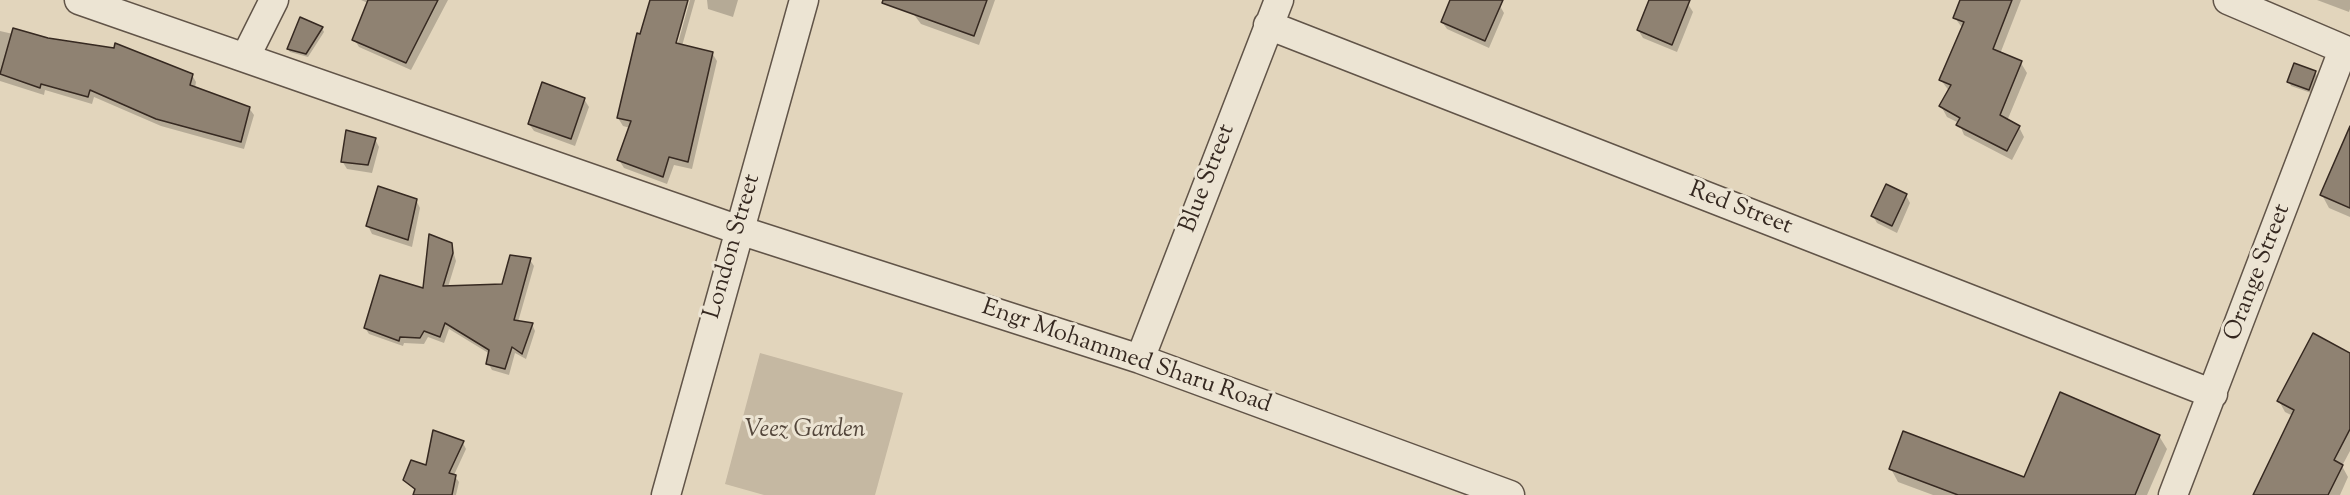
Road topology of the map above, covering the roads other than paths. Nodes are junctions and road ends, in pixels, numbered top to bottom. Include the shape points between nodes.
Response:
1 (79, 0) edge
2 (274, 0) edge
3 (804, 0) edge
4 (2228, 0) edge
5 (1274, 13) edge
6 (2347, 51) edge
7 (246, 56) junction
8 (739, 230) junction
9 (1140, 359) junction
10 (2213, 394) junction
11 (666, 495) edge
12 (1510, 495) edge
13 (2173, 495) edge

1 - 7 street, Engr Mohammed Sharu Road
2 - 7 street
3 - 8 street, London Street
4 - 6 street
5 - 9 street, Blue Street
5 - 10 street, Red Street
6 - 10 street, Orange Street
7 - 8 street, Engr Mohammed Sharu Road
8 - 9 street, Engr Mohammed Sharu Road
8 - 11 street, London Street
9 - 12 street, Engr Mohammed Sharu Road
10 - 13 street, Orange Street

